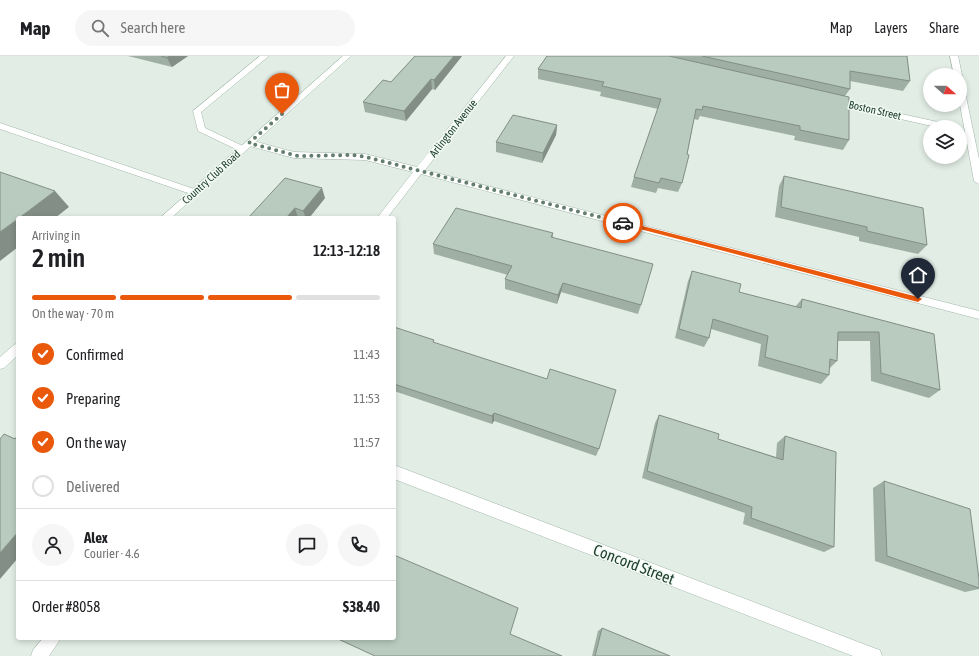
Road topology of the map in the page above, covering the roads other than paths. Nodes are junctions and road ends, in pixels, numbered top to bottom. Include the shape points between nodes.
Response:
1 (265, 56) edge
2 (347, 56) edge
3 (510, 56) edge
4 (954, 56) edge
5 (957, 68) edge
6 (824, 99) edge
7 (923, 122) edge
8 (0, 126) edge
9 (967, 141) edge
10 (246, 146) junction
11 (419, 170) junction
12 (979, 181) edge
13 (194, 192) junction
14 (167, 216) edge
15 (384, 216) edge
16 (979, 315) edge
17 (16, 350) edge
18 (0, 364) edge
19 (396, 473) edge
20 (51, 640) edge
21 (39, 656) edge
22 (874, 656) edge

1 - 10 street via 197,111 202,129
2 - 10 street, Country Club Road
3 - 11 street, Arlington Avenue
4 - 5 street
6 - 7 street, Boston Street
8 - 13 street
9 - 12 street
10 - 11 street via 298,156 353,155
10 - 13 street, Country Club Road
11 - 15 street, Arlington Avenue
11 - 16 street
13 - 14 street, Country Club Road
17 - 18 street
19 - 22 street, Concord Street
20 - 21 street

